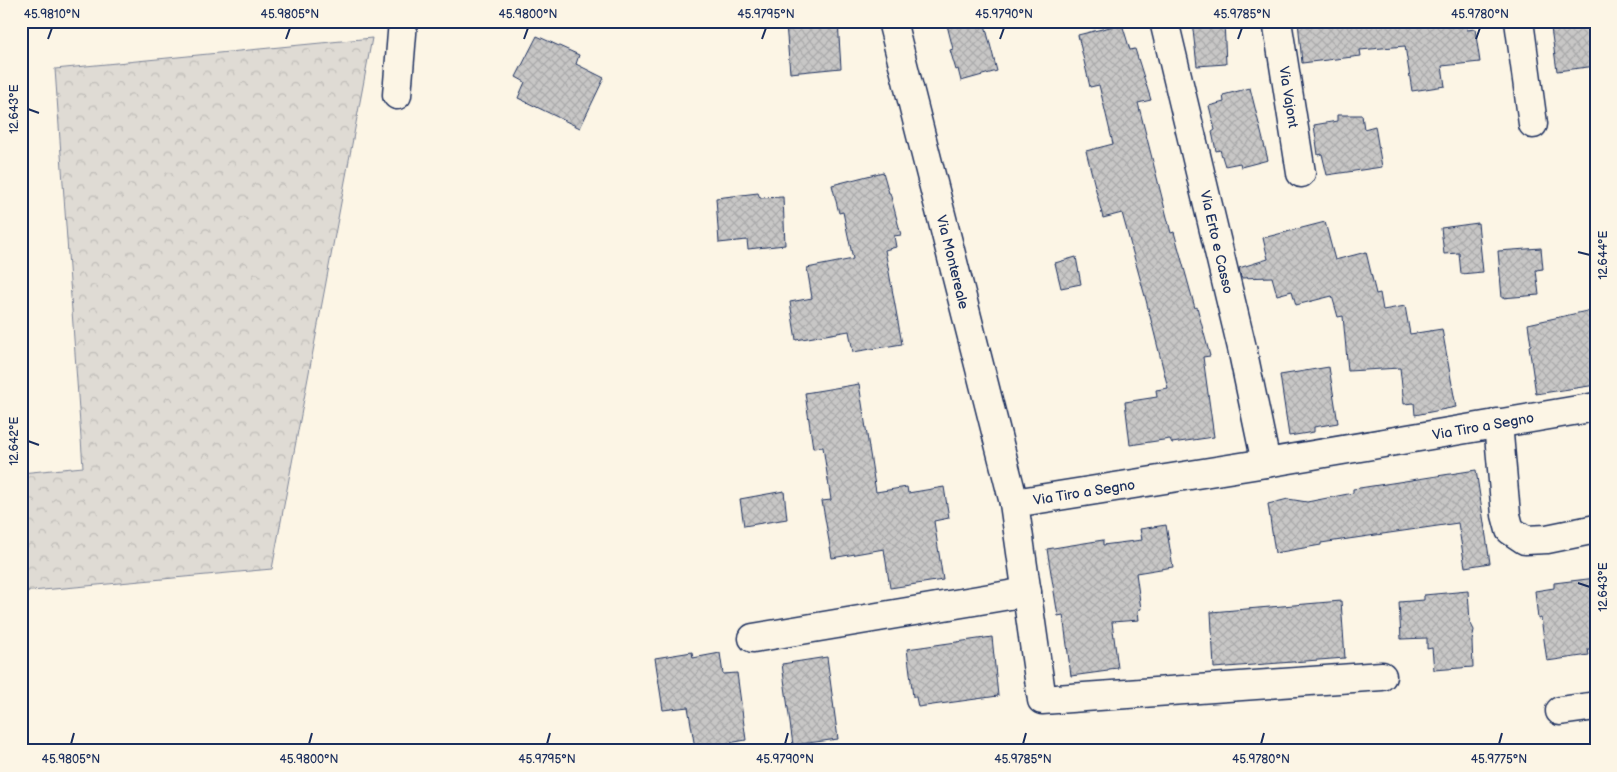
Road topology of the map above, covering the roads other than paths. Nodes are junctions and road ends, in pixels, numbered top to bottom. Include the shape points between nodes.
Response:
1 (403, 21) edge
2 (892, 21) edge
3 (1164, 21) edge
4 (1277, 21) edge
5 (1518, 21) edge
6 (397, 95) dead end
7 (1533, 124) dead end
8 (1300, 173) dead end
9 (1596, 407) edge
10 (1498, 423) junction
11 (1266, 463) junction
12 (1014, 504) junction
13 (1596, 529) edge
14 (1027, 592) junction
15 (753, 638) dead end
16 (1382, 676) dead end
17 (1596, 706) edge
18 (1560, 711) dead end

1 - 6 street
2 - 12 street, Via Montereale
3 - 11 street, Via Erto e Casso
4 - 8 street, Via Vajont
5 - 7 street
9 - 10 street, Via Tiro a Segno
10 - 11 street, Via Tiro a Segno
10 - 13 street via 1510,530 1525,540
11 - 12 street, Via Tiro a Segno
12 - 14 street, Via Tiro a Segno
14 - 15 street
14 - 16 street, Via Tiro a Segno via 1042,700
17 - 18 street

